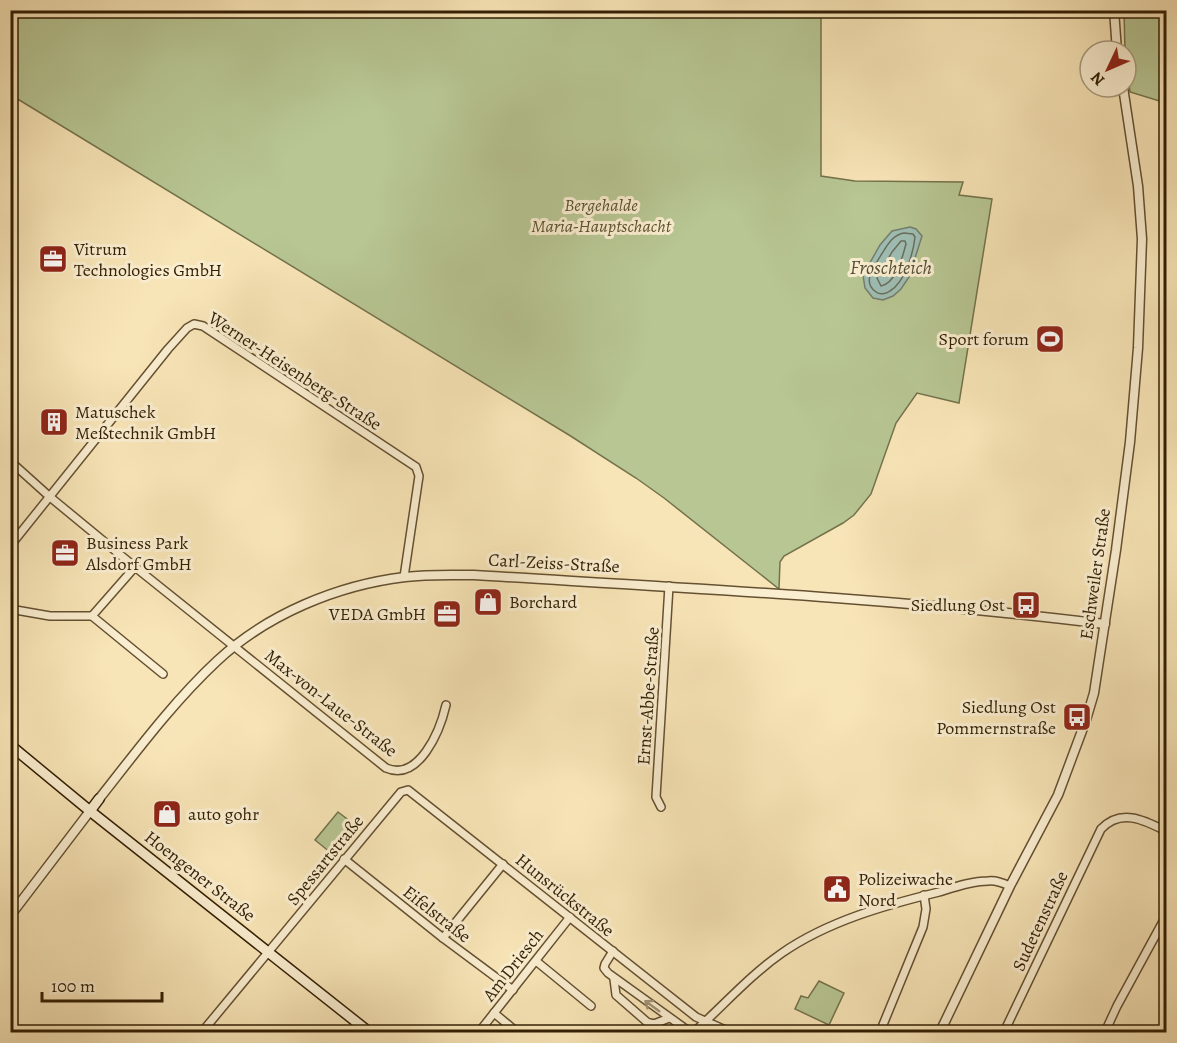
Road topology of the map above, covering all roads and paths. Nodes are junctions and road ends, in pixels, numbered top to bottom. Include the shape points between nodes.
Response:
1 (1114, 10) edge
2 (1116, 39) edge
3 (1125, 99) edge
4 (10, 461) edge
5 (51, 497) junction
6 (10, 546) edge
7 (135, 567) junction
8 (404, 577) junction
9 (669, 586) junction
10 (10, 609) edge
11 (92, 616) junction
12 (1105, 624) junction
13 (236, 646) junction
14 (163, 674) dead end
15 (446, 705) dead end
16 (10, 745) edge
17 (408, 790) joint
18 (99, 799) joint
19 (661, 807) dead end
20 (90, 810) junction
21 (1167, 831) edge
22 (344, 859) junction
23 (503, 864) junction
24 (1010, 886) junction
25 (924, 895) junction
26 (10, 916) edge
27 (1167, 916) edge
28 (570, 917) junction
29 (443, 938) junction
30 (613, 951) junction
31 (269, 952) junction
32 (536, 961) junction
33 (615, 979) junction
34 (513, 990) junction
35 (591, 1006) dead end
36 (494, 1013) junction
37 (669, 1018) junction
38 (705, 1022) junction
39 (202, 1032) edge
40 (369, 1032) edge
41 (479, 1032) edge
42 (517, 1032) edge
43 (692, 1032) edge
44 (730, 1032) edge
45 (880, 1032) edge
46 (940, 1032) edge
47 (1004, 1032) edge
48 (1105, 1032) edge

1 - 2 street
3 - 12 street, Eschweiler Straße via 1138,186 1142,266 1130,442
4 - 5 street
5 - 6 street
5 - 7 street
5 - 8 street, Werner-Heisenberg-Straße via 182,333 194,324 203,326 416,467 419,476
7 - 11 street
7 - 13 street
8 - 9 street, Carl-Zeiss-Straße via 474,575
8 - 13 street, Carl-Zeiss-Straße via 316,600
9 - 12 street, Carl-Zeiss-Straße via 987,609
9 - 19 street, Ernst-Abbe-Straße via 656,797
10 - 11 street via 50,616
11 - 14 street
12 - 24 street, Eschweiler Straße via 1086,720 1058,795
13 - 15 street, Max-von-Laue-Straße via 375,760 397,773 414,765 435,739
13 - 18 street, Carl-Zeiss-Straße via 194,684
16 - 20 main road, Hoengener Straße
17 - 22 street, Spessartstraße via 401,792
17 - 23 street, Hunsrückstraße
18 - 20 main road, Carl-Zeiss-Straße
20 - 26 street
20 - 31 main road, Hoengener Straße
21 - 47 street, Sudetenstraße via 1126,816 1106,824
22 - 29 street, Eifelstraße
22 - 31 street, Spessartstraße
23 - 28 street, Hunsrückstraße
23 - 29 street
24 - 25 street via 987,881
24 - 46 street, Eschweiler Straße
25 - 38 street via 829,928 785,951 738,988
25 - 45 street via 923,927
27 - 48 street
28 - 30 street, Hunsrückstraße
28 - 32 street, Am Driesch
29 - 34 street, Eifelstraße
30 - 33 street via 604,968
30 - 38 street, Hunsrückstraße
31 - 39 street, Spessartstraße
31 - 40 main road, Hoengener Straße
32 - 34 street, Am Driesch
32 - 35 street
37 -> 33 street
33 - 37 street via 616,995 647,1022 654,1024
34 - 36 street, Am Driesch
36 - 41 street, Am Driesch
36 - 42 street
37 - 43 street
38 - 43 street
38 - 44 street, Hunsrückstraße

